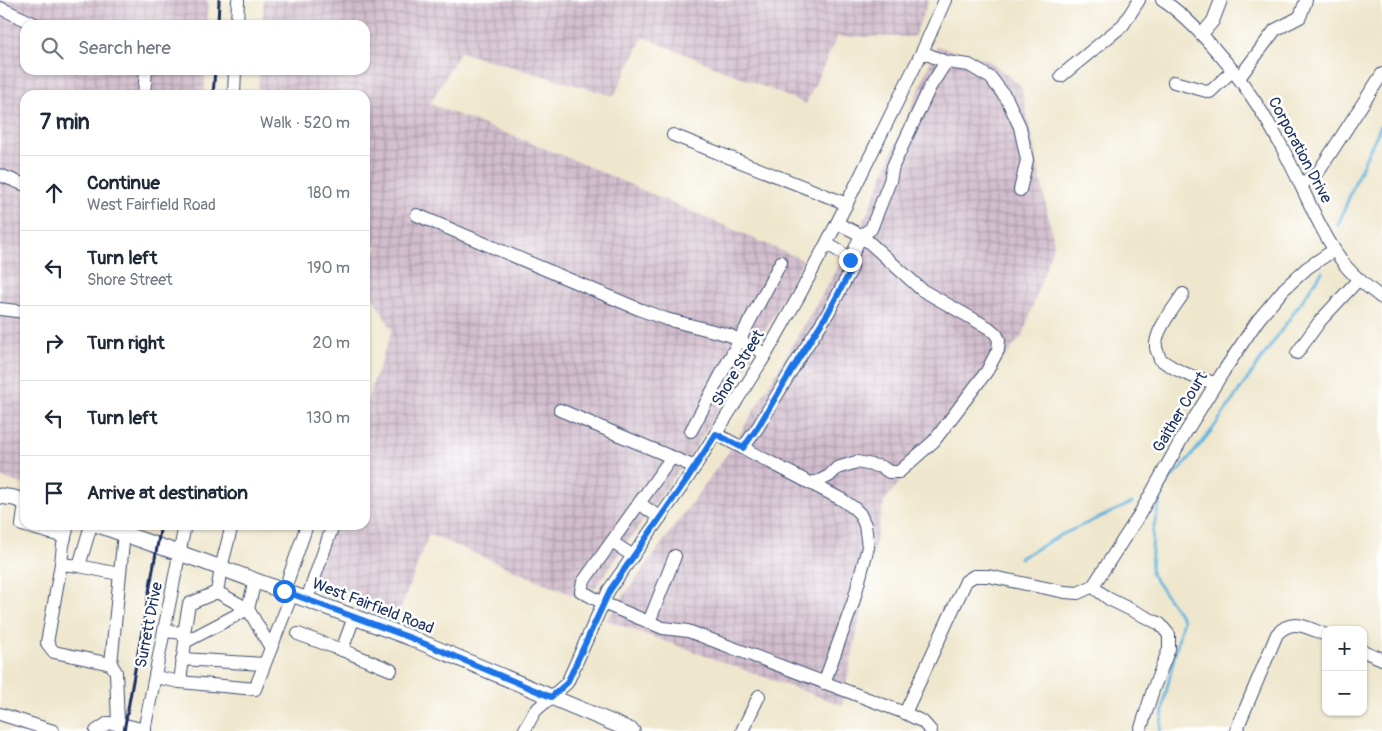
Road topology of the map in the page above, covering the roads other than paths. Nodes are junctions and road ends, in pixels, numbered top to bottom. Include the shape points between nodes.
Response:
1 (238, 0) edge
2 (945, 0) edge
3 (1139, 0) edge
4 (1162, 0) edge
5 (1221, 0) edge
6 (1306, 0) edge
7 (0, 8) edge
8 (26, 20) edge
9 (237, 20) edge
10 (1202, 34) junction
11 (922, 52) junction
12 (946, 62) junction
13 (1236, 74) junction
14 (1382, 74) edge
15 (146, 75) edge
16 (235, 75) edge
17 (1061, 76) dead end
18 (1174, 82) dead end
19 (144, 90) edge
20 (234, 90) edge
21 (673, 135) dead end
22 (0, 175) edge
23 (20, 183) edge
24 (1301, 185) junction
25 (1020, 190) dead end
26 (846, 204) junction
27 (417, 215) dead end
28 (837, 223) junction
29 (861, 235) junction
30 (827, 244) junction
31 (1334, 250) junction
32 (850, 260) junction
33 (781, 262) dead end
34 (1359, 279) junction
35 (1183, 294) dead end
36 (1382, 298) edge
37 (0, 309) edge
38 (20, 311) edge
39 (739, 340) junction
40 (1297, 353) dead end
41 (766, 354) junction
42 (1216, 383) junction
43 (560, 410) dead end
44 (692, 431) dead end
45 (716, 434) junction
46 (743, 448) junction
47 (672, 457) junction
48 (695, 467) junction
49 (810, 482) junction
50 (0, 496) edge
51 (20, 501) edge
52 (639, 503) junction
53 (660, 518) junction
54 (90, 530) edge
55 (112, 530) edge
56 (184, 530) edge
57 (231, 530) edge
58 (305, 530) edge
59 (331, 530) edge
60 (66, 531) edge
61 (124, 534) junction
62 (612, 542) junction
63 (180, 553) junction
64 (634, 556) junction
65 (675, 556) dead end
66 (61, 564) junction
67 (79, 566) junction
68 (221, 568) junction
69 (119, 574) junction
70 (255, 580) junction
71 (1093, 586) junction
72 (217, 592) junction
73 (288, 592) junction
74 (307, 599) junction
75 (603, 603) junction
76 (248, 609) junction
77 (354, 617) junction
78 (649, 622) junction
79 (164, 631) junction
80 (1322, 633) edge
81 (298, 634) dead end
82 (184, 637) junction
83 (271, 648) junction
84 (342, 650) junction
85 (1367, 653) edge
86 (182, 659) junction
87 (1382, 659) edge
88 (111, 664) junction
89 (264, 664) junction
90 (391, 670) dead end
91 (155, 678) junction
92 (180, 682) junction
93 (824, 683) junction
94 (759, 696) dead end
95 (551, 697) junction
96 (905, 713) junction
97 (0, 714) edge
98 (118, 724) junction
99 (145, 730) edge
100 (53, 731) edge
101 (96, 731) edge
102 (524, 731) edge
103 (632, 731) edge
104 (742, 731) edge
105 (931, 731) edge
106 (1140, 731) edge
107 (1236, 731) edge

1 - 9 street
2 - 11 street, Shore Street
3 - 17 street via 1123,25
4 - 10 street, Corporation Drive
5 - 10 street via 1214,21
6 - 13 street via 1300,16 1275,30
7 - 8 street
10 - 13 street, Corporation Drive
11 - 12 street
11 - 26 street, Shore Street
12 - 25 street via 969,65 984,73 1007,99 1020,127 1026,160
12 - 29 street via 930,87 893,166 871,229
13 - 18 street via 1210,92
13 - 24 street, Corporation Drive via 1273,129
14 - 24 street via 1319,171
15 - 19 street
16 - 20 street
21 - 26 street
22 - 23 street
24 - 31 street, Corporation Drive
26 - 28 street, Shore Street
27 - 39 street via 640,310
28 - 29 street
28 - 30 street, Shore Street
29 - 32 street
29 - 49 street via 922,290 989,328 999,340 998,350 934,440 899,472 857,462 837,468 819,481
30 - 32 street
30 - 41 street, Shore Street
31 - 34 street, Corporation Drive
31 - 42 street, Gaither Court via 1284,288 1258,320
32 - 46 street via 852,268 828,313
33 - 39 street
34 - 36 street, Corporation Drive
34 - 40 street via 1320,321
35 - 42 street via 1156,340 1160,359 1179,371
37 - 38 street
39 - 41 street
39 - 44 street
41 - 45 street, Shore Street
42 - 71 street, Gaither Court via 1138,517
43 - 47 street
45 - 46 street
45 - 48 street, Shore Street
46 - 49 street
47 - 48 street
47 - 52 street
48 - 53 street, Shore Street
49 - 93 street via 860,514 868,547 853,603
50 - 51 main road
52 - 53 street
52 - 62 street
53 - 64 street, Shore Street
54 - 67 street
55 - 61 main road, West Fairfield Road
56 - 63 street, Surrett Drive
57 - 68 street
58 - 73 street
59 - 74 street
60 - 66 street
61 - 63 main road, West Fairfield Road
61 - 69 street
62 - 64 street
62 - 75 street via 583,582 582,591
63 - 68 main road, West Fairfield Road
63 - 79 street, Surrett Drive
64 - 75 street, Shore Street
65 - 78 street
66 - 67 street
66 - 88 street via 47,643 54,652
67 - 69 street
68 - 70 main road, West Fairfield Road
68 - 72 street
69 - 88 street
70 - 73 main road, West Fairfield Road
70 - 76 street
71 - 96 street via 1078,593 988,576 974,576 966,581
71 - 106 street via 1109,598 1160,624 1169,635 1168,650
72 - 76 street
72 - 82 street via 189,604
73 - 74 main road, West Fairfield Road
73 - 83 street
74 - 77 main road, West Fairfield Road
75 - 78 street
75 - 95 street, Shore Street via 567,683
76 - 82 street
76 - 83 street
77 - 84 street
77 - 95 main road, West Fairfield Road
78 - 93 street via 663,628 688,631
79 - 82 street
79 - 91 street, Surrett Drive
80 - 107 street via 1295,624 1284,627 1277,634
81 - 84 street
82 - 86 street
83 - 89 street
84 - 90 street
85 - 87 street
86 - 89 street
86 - 92 street
88 - 98 street via 116,672
89 - 92 street via 255,689
91 - 92 street
91 - 99 street, Surrett Drive
93 - 96 street
94 - 104 street
95 - 102 street, Shore Street via 535,711
95 - 103 main road, West Fairfield Road
96 - 105 street via 923,722
97 - 100 street
98 - 99 street
98 - 101 street via 108,723

